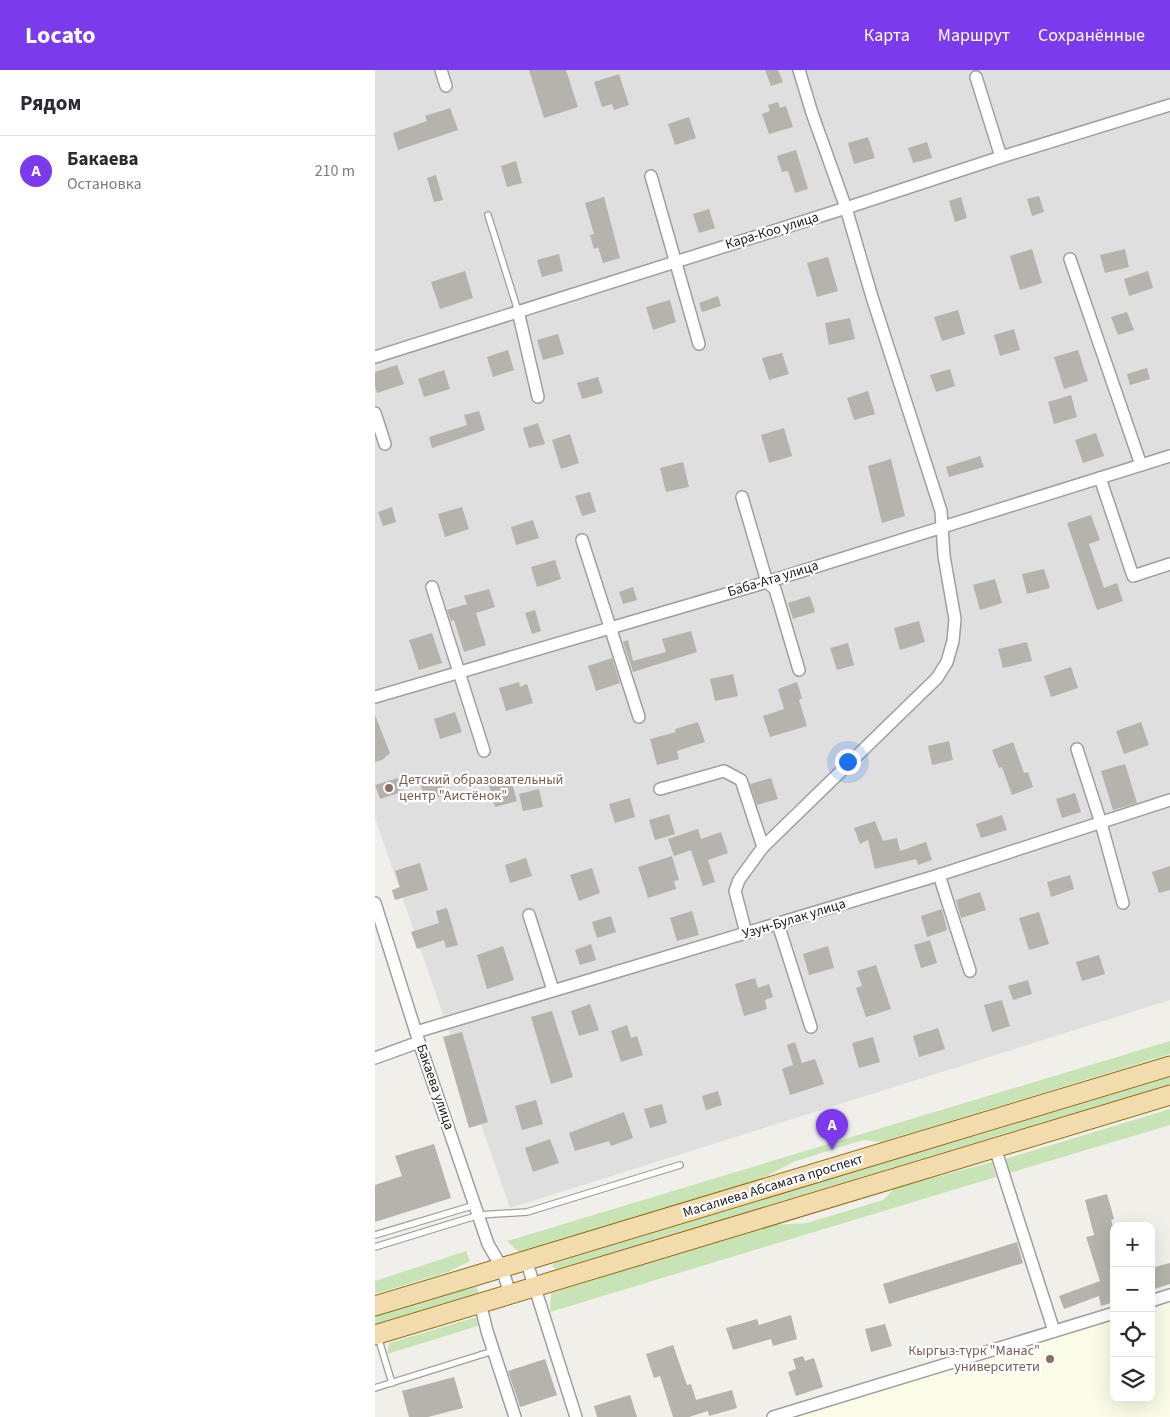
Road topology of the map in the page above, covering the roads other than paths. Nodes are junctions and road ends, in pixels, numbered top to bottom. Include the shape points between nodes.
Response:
1 (441, 70) edge
2 (799, 70) edge
3 (976, 77) dead end
4 (446, 86) dead end
5 (1170, 105) edge
6 (1001, 157) junction
7 (651, 176) dead end
8 (846, 208) junction
9 (488, 215) dead end
10 (1070, 259) dead end
11 (677, 261) junction
12 (518, 312) junction
13 (699, 344) dead end
14 (375, 357) edge
15 (538, 397) dead end
16 (375, 413) edge
17 (385, 444) dead end
18 (1170, 456) edge
19 (1141, 465) junction
20 (1100, 478) junction
21 (742, 497) dead end
22 (943, 527) junction
23 (582, 540) dead end
24 (1170, 564) edge
25 (767, 582) junction
26 (432, 587) dead end
27 (611, 628) junction
28 (799, 670) dead end
29 (458, 673) junction
30 (375, 697) edge
31 (639, 717) dead end
32 (1077, 749) dead end
33 (484, 751) dead end
34 (660, 789) dead end
35 (1170, 800) edge
36 (1101, 823) junction
37 (763, 847) junction
38 (939, 875) junction
39 (375, 903) edge
40 (1123, 903) dead end
41 (529, 915) dead end
42 (778, 924) junction
43 (746, 933) junction
44 (971, 971) dead end
45 (553, 990) junction
46 (811, 1027) dead end
47 (418, 1037) junction
48 (375, 1058) edge
49 (1170, 1066) edge
50 (1170, 1095) edge
51 (995, 1148) junction
52 (680, 1165) dead end
53 (477, 1210) junction
54 (375, 1235) edge
55 (375, 1247) edge
56 (526, 1260) junction
57 (501, 1268) junction
58 (534, 1286) junction
59 (510, 1294) junction
60 (1170, 1295) edge
61 (1155, 1300) edge
62 (480, 1303) junction
63 (375, 1306) edge
64 (1110, 1314) edge
65 (1055, 1332) junction
66 (376, 1334) edge
67 (493, 1351) junction
68 (392, 1383) junction
69 (375, 1388) edge
70 (515, 1417) edge
71 (576, 1417) edge
72 (773, 1417) edge

1 - 4 street
2 - 8 street
3 - 6 street
5 - 6 street, Кара-Коо улица
6 - 8 street, Кара-Коо улица
7 - 11 street
8 - 11 street, Кара-Коо улица
8 - 22 street via 941,511
9 - 12 lane
10 - 19 street
11 - 12 street, Кара-Коо улица
11 - 13 street
12 - 14 street, Кара-Коо улица
12 - 15 street
16 - 17 street
18 - 19 street, Баба-Ата улица
19 - 20 street, Баба-Ата улица
20 - 22 street, Баба-Ата улица
20 - 24 street via 1133,576
21 - 25 street
22 - 25 street, Баба-Ата улица
22 - 37 street via 944,556 955,619 947,662 937,678
23 - 27 street
25 - 27 street, Баба-Ата улица
25 - 28 street via 775,589
26 - 29 street
27 - 29 street, Баба-Ата улица
27 - 31 street
29 - 30 street, Баба-Ата улица
29 - 33 street
32 - 36 street
34 - 37 street via 724,771 741,780
35 - 36 street, Узун-Булак улица
36 - 38 street, Узун-Булак улица
36 - 40 street
37 - 43 street via 739,880 735,891
38 - 42 street, Узун-Булак улица
38 - 44 street
39 - 47 street, Бакаева улица
41 - 45 street
42 - 43 street, Узун-Булак улица
42 - 46 street
43 - 45 street, Узун-Булак улица
45 - 47 street, Узун-Булак улица
47 - 48 street, Узун-Булак улица
47 - 53 street, Бакаева улица
49 - 56 main road, Масалиева Абсамата проспект
50 - 51 main road, Масалиева Абсамата проспект
51 - 58 main road, Масалиева Абсамата проспект
51 - 65 street
52 - 53 lane via 527,1212
53 - 54 lane
53 - 55 lane
53 - 57 street, Бакаева улица via 488,1244
56 - 57 main road, Масалиева Абсамата проспект
56 - 58 street
57 - 59 street, Бакаева улица
57 - 63 main road, Масалиева Абсамата проспект
58 - 59 main road, Масалиева Абсамата проспект
58 - 71 street
59 - 62 main road, Масалиева Абсамата проспект
60 - 61 street
62 - 66 main road, Масалиева Абсамата проспект
62 - 67 street
64 - 65 street
65 - 72 street
66 - 68 lane
67 - 68 lane
67 - 70 street
68 - 69 lane

